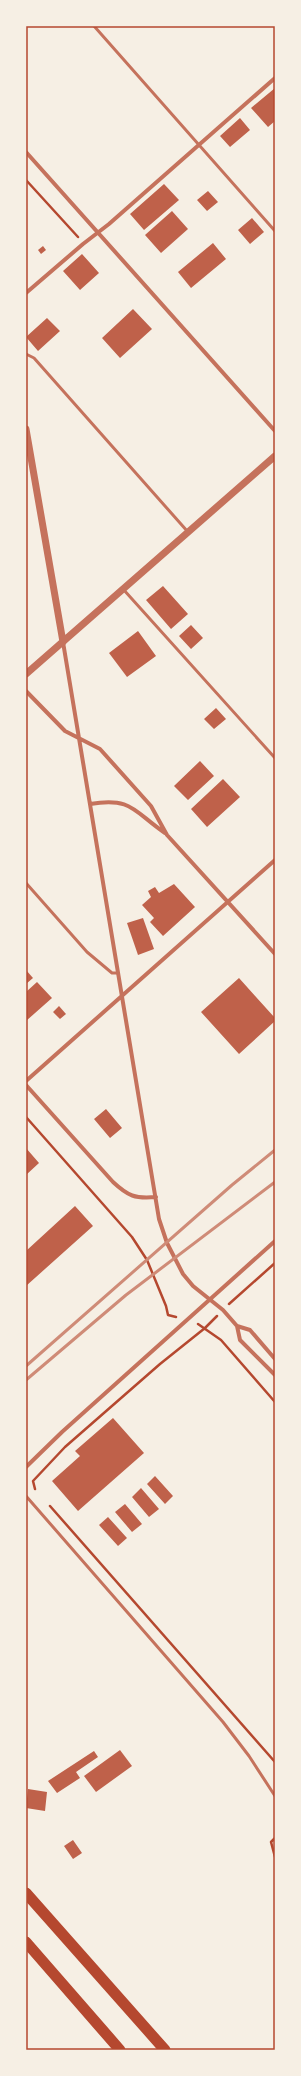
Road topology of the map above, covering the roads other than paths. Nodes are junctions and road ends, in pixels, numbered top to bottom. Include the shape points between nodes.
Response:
1 (94, 26) edge
2 (275, 78) edge
3 (200, 145) junction
4 (26, 152) edge
5 (275, 231) edge
6 (99, 232) junction
7 (26, 293) edge
8 (26, 354) edge
9 (26, 429) edge
10 (275, 431) edge
11 (275, 456) edge
12 (188, 532) junction
13 (123, 589) junction
14 (63, 642) junction
15 (26, 674) edge
16 (26, 691) edge
17 (79, 738) junction
18 (275, 758) edge
19 (90, 804) junction
20 (167, 835) junction
21 (275, 860) edge
22 (26, 883) edge
23 (227, 902) junction
24 (275, 954) edge
25 (118, 973) junction
26 (122, 995) junction
27 (26, 1081) edge
28 (26, 1085) edge
29 (156, 1197) junction
30 (275, 1242) edge
31 (210, 1299) junction
32 (237, 1326) junction
33 (275, 1359) edge
34 (275, 1375) edge
35 (26, 1467) edge
36 (26, 1496) edge
37 (275, 1796) edge
38 (26, 1893) edge
39 (26, 1942) edge
40 (120, 2050) edge
41 (165, 2050) edge

1 - 3 lane
2 - 3 street
3 - 5 lane
3 - 6 street
4 - 6 street
6 - 7 street
6 - 10 street
8 - 12 lane via 34,358
9 - 14 street
11 - 12 street
12 - 13 street
13 - 14 street
13 - 18 lane
14 - 15 street
14 - 17 street
16 - 17 street via 65,731
17 - 19 street
17 - 20 street via 100,749 151,806
19 - 20 street via 106,801 124,803
19 - 25 street
20 - 23 street
21 - 23 street
22 - 25 lane via 87,952 112,973
23 - 24 street
23 - 26 street
25 - 26 street
26 - 27 street
26 - 29 street
28 - 29 street via 123,1191 141,1199
29 - 31 street via 159,1219 183,1274 193,1286
30 - 31 street
31 - 32 street
31 - 35 street
32 - 33 street via 250,1330
32 - 34 street via 240,1340
36 - 37 lane via 223,1722
38 - 41 highway
39 - 40 highway

